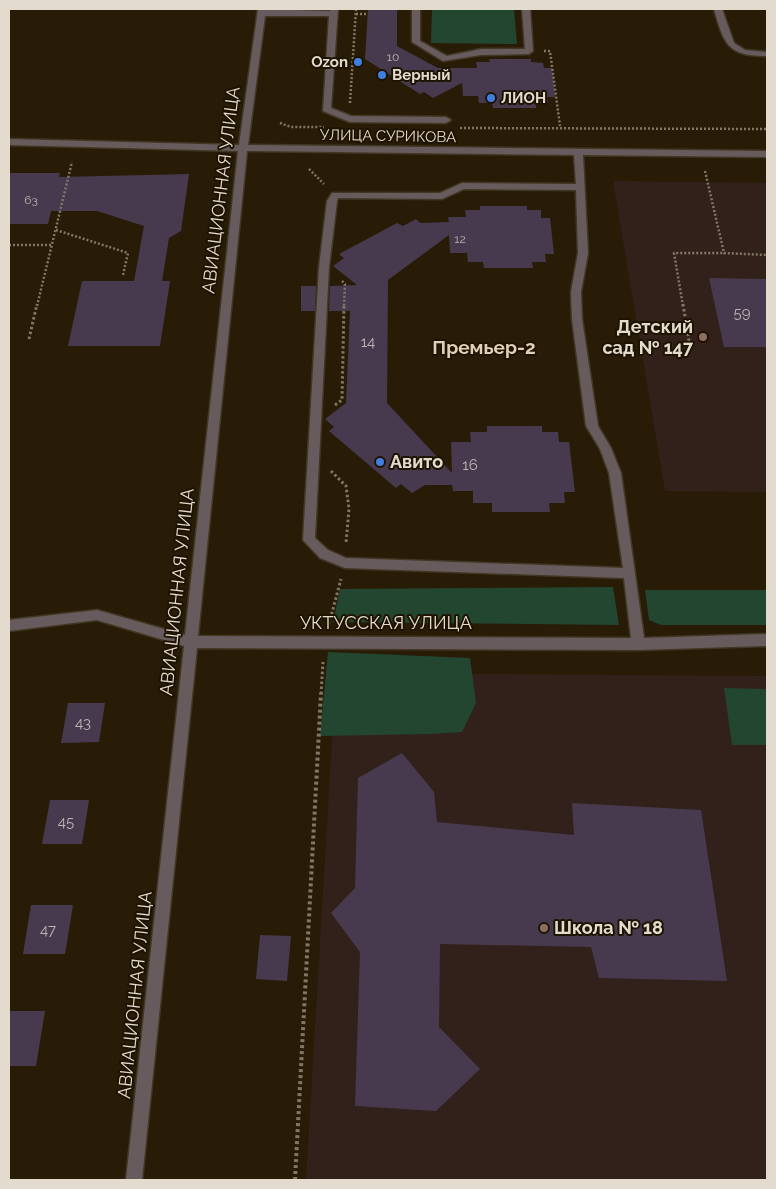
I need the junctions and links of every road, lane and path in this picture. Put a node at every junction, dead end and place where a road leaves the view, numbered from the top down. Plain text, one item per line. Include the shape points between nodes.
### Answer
1 (356, 9) edge
2 (416, 9) edge
3 (526, 9) edge
4 (718, 9) edge
5 (261, 11) edge
6 (334, 11) edge
7 (356, 14) junction
8 (367, 14) dead end
9 (529, 51) junction
10 (767, 54) edge
11 (350, 119) junction
12 (446, 120) dead end
13 (280, 123) dead end
14 (560, 126) dead end
15 (330, 127) dead end
16 (460, 128) dead end
17 (767, 130) edge
18 (9, 142) edge
19 (243, 148) junction
20 (578, 152) junction
21 (767, 154) edge
22 (72, 162) dead end
23 (705, 171) dead end
24 (581, 187) junction
25 (56, 230) junction
26 (9, 245) edge
27 (52, 245) junction
28 (724, 253) junction
29 (767, 255) edge
30 (123, 275) dead end
31 (30, 339) dead end
32 (689, 341) dead end
33 (345, 563) junction
34 (630, 573) junction
35 (9, 625) edge
36 (767, 640) edge
37 (191, 642) junction
38 (324, 642) junction
39 (638, 644) junction
40 (134, 1180) edge
41 (295, 1180) edge

1 - 7 path
2 - 9 street via 416,42 446,59 481,52
3 - 9 street
4 - 10 street via 727,40 736,49 751,54
5 - 6 street
5 - 19 street, АВИАЦИОННАЯ УЛИЦА
6 - 11 street via 326,109
7 - 8 path
7 - 11 path
9 - 14 path via 550,51
11 - 12 street
13 - 15 path via 291,127
16 - 17 path
18 - 19 street, УЛИЦА СУРИКОВА
19 - 20 street, УЛИЦА СУРИКОВА
19 - 37 street, АВИАЦИОННАЯ УЛИЦА
20 - 21 street, УЛИЦА СУРИКОВА
20 - 24 street
22 - 25 path
23 - 28 path
24 - 33 street via 462,186 442,196 334,195 324,267 309,540 324,554
24 - 34 street via 583,254 576,292 577,319 592,426 615,473
25 - 27 path
25 - 30 path via 128,253
26 - 27 path
27 - 31 path
28 - 29 path
28 - 32 path via 674,253
33 - 34 street
33 - 38 path
34 - 39 street
35 - 37 street, УКТУССКАЯ УЛИЦА via 97,615
36 - 39 street, УКТУССКАЯ УЛИЦА
37 - 38 street, УКТУССКАЯ УЛИЦА
37 - 40 street, АВИАЦИОННАЯ УЛИЦА
38 - 39 street, УКТУССКАЯ УЛИЦА
38 - 41 path

